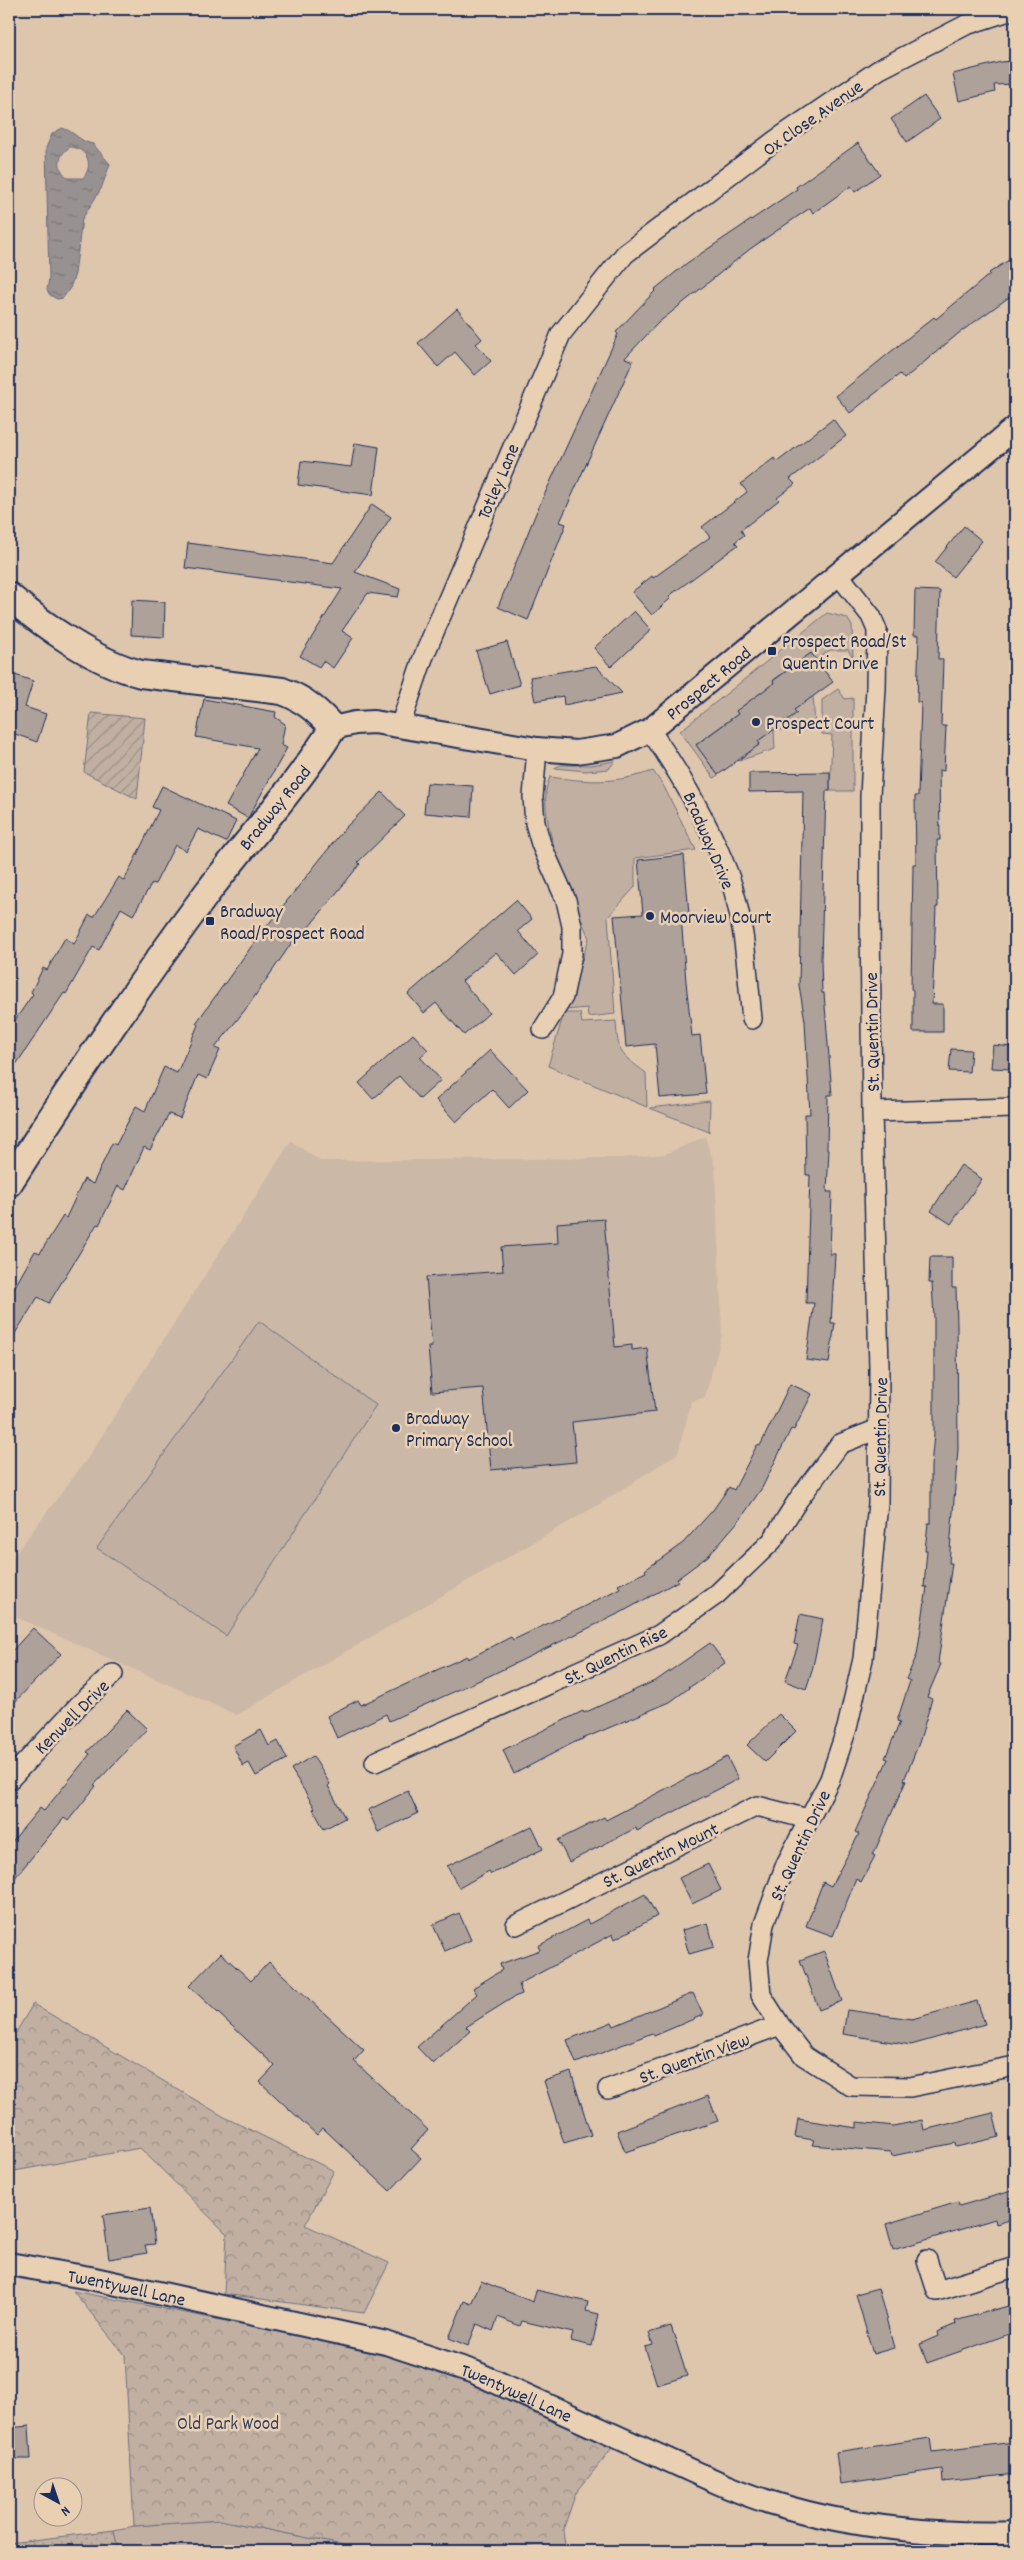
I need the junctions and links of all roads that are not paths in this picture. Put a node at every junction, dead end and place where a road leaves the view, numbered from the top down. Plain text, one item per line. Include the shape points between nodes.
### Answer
1 (1015, 9) edge
2 (625, 254) joint
3 (1015, 428) edge
4 (839, 575) junction
5 (9, 596) edge
6 (400, 726) junction
7 (333, 728) junction
8 (650, 730) junction
9 (537, 749) junction
10 (752, 1020) dead end
11 (543, 1029) dead end
12 (1015, 1108) edge
13 (872, 1112) junction
14 (9, 1183) edge
15 (878, 1429) junction
16 (113, 1674) dead end
17 (375, 1762) dead end
18 (9, 1780) edge
19 (808, 1819) junction
20 (516, 1925) dead end
21 (780, 2025) junction
22 (1015, 2066) edge
23 (608, 2089) dead end
24 (927, 2260) dead end
25 (9, 2264) edge
26 (1015, 2267) edge
27 (1015, 2533) edge

1 - 2 street, Ox Close Avenue via 966,25 880,69 777,140
2 - 6 street, Totley Lane via 561,334 427,649
3 - 4 street, Prospect Road
4 - 8 street, Prospect Road
4 - 13 street, St. Quentin Drive via 871,616 877,630 870,796
5 - 7 main road via 31,615 119,668 141,674 282,691 317,709
6 - 7 street, Prospect Road via 355,722
6 - 9 street, Prospect Road
7 - 14 main road, Bradway Road via 313,760 236,855 129,1000
8 - 9 street, Prospect Road via 617,746 599,750
8 - 10 street, Bradway Drive via 692,794 728,875 743,934
9 - 11 street via 533,797 535,823 566,900 572,926 572,954 563,997
12 - 13 street
13 - 15 street, St. Quentin Drive
15 - 17 street, St. Quentin Rise via 840,1444 772,1541 716,1595 659,1635
15 - 19 street, St. Quentin Drive via 878,1503 862,1659 847,1728 830,1779
16 - 18 street, Kenwell Drive via 79,1705
19 - 20 street, St. Quentin Mount via 757,1806
19 - 21 street, St. Quentin Drive via 786,1864 764,1924 758,1960 761,1995
21 - 22 street, St. Quentin Drive via 804,2056 852,2086 910,2087
21 - 23 street, St. Quentin View
24 - 26 street via 937,2290
25 - 27 street, Twentywell Lane via 386,2343 431,2356 778,2505 900,2528 946,2533

